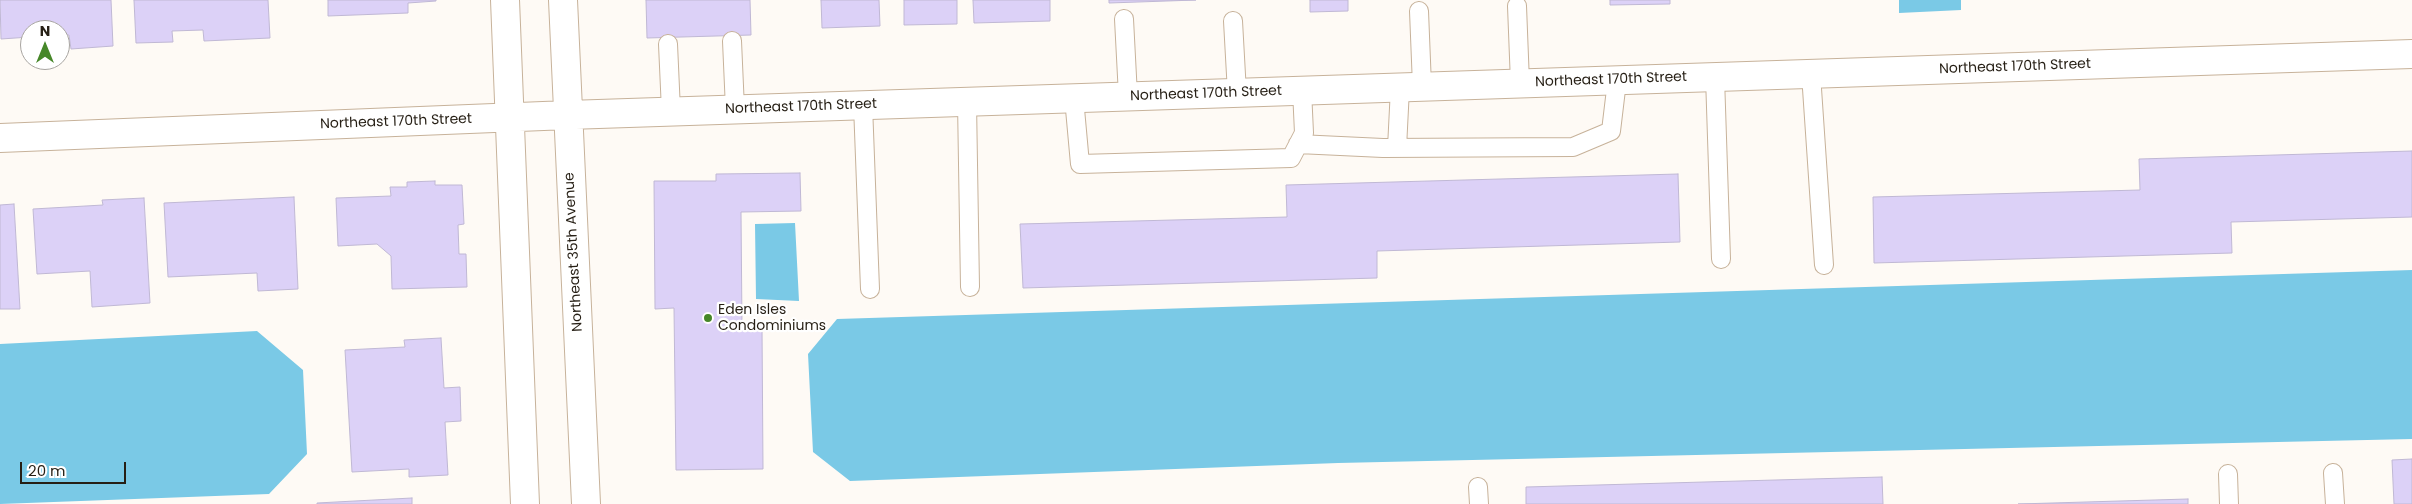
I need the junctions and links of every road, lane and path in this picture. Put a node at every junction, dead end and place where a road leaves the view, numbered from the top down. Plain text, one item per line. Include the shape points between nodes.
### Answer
1 (505, 0) edge
2 (563, 0) edge
3 (1517, 6) dead end
4 (1419, 11) dead end
5 (1124, 19) dead end
6 (1233, 21) dead end
7 (732, 41) dead end
8 (668, 44) dead end
9 (2412, 54) edge
10 (1811, 74) junction
11 (1715, 77) junction
12 (1617, 80) junction
13 (1520, 83) junction
14 (1411, 87) junction
15 (1302, 90) junction
16 (1237, 93) junction
17 (1128, 96) junction
18 (1074, 98) junction
19 (968, 102) junction
20 (863, 105) junction
21 (735, 109) junction
22 (671, 111) junction
23 (568, 114) junction
24 (510, 117) junction
25 (0, 138) edge
26 (1298, 144) junction
27 (1397, 148) junction
28 (1721, 259) dead end
29 (1824, 265) dead end
30 (970, 287) dead end
31 (870, 289) dead end
32 (2334, 473) dead end
33 (2228, 474) dead end
34 (525, 504) edge
35 (586, 504) edge
36 (2229, 504) edge
37 (2335, 504) edge

1 - 24 street
2 - 23 street, Northeast 35th Avenue
3 - 13 lane
4 - 14 lane
5 - 17 lane
6 - 16 lane
7 - 21 lane
8 - 22 lane
9 - 10 street, Northeast 170th Street
10 - 11 street, Northeast 170th Street
10 - 29 lane
11 - 12 street, Northeast 170th Street
11 - 28 lane
12 - 13 street, Northeast 170th Street
12 - 27 lane via 1611,131 1573,147
13 - 14 street, Northeast 170th Street
14 - 15 street, Northeast 170th Street
14 - 27 lane
15 - 16 street, Northeast 170th Street
15 - 26 lane via 1304,133
16 - 17 street, Northeast 170th Street
17 - 18 street, Northeast 170th Street
18 - 19 street, Northeast 170th Street
18 - 26 lane via 1080,164 1291,158
19 - 20 street, Northeast 170th Street
19 - 30 lane
20 - 21 street, Northeast 170th Street
20 - 31 lane
21 - 22 street, Northeast 170th Street
22 - 23 street, Northeast 170th Street
23 - 24 street, Northeast 170th Street
23 - 35 street, Northeast 35th Avenue
24 - 25 street, Northeast 170th Street
24 - 34 street
26 - 27 lane
32 - 37 lane
33 - 36 lane

